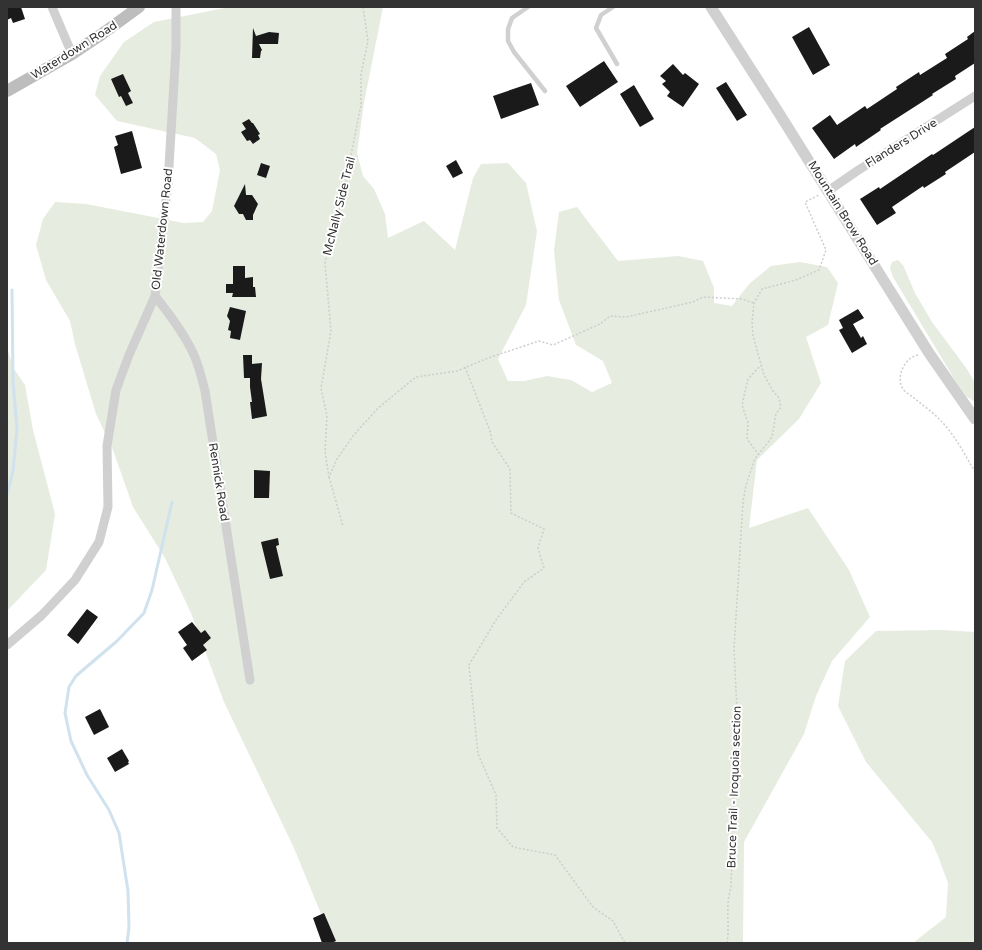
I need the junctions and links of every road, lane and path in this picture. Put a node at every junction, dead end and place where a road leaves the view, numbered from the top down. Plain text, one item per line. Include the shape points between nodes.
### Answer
1 (52, 7) edge
2 (139, 7) edge
3 (176, 7) edge
4 (363, 7) edge
5 (528, 7) edge
6 (613, 7) edge
7 (711, 7) edge
8 (72, 54) junction
9 (617, 64) dead end
10 (7, 91) edge
11 (546, 91) dead end
12 (975, 96) edge
13 (828, 191) junction
14 (811, 198) dead end
15 (155, 296) junction
16 (754, 303) junction
17 (930, 353) junction
18 (761, 365) junction
19 (465, 367) junction
20 (975, 419) edge
21 (759, 455) junction
22 (975, 472) edge
23 (329, 477) junction
24 (343, 526) dead end
25 (7, 645) edge
26 (250, 680) dead end
27 (625, 943) edge
28 (727, 943) edge

1 - 8 street
2 - 8 main road, Waterdown Road
3 - 15 street, Old Waterdown Road via 168,183
4 - 23 path, McNally Side Trail via 368,41 361,74 361,104 343,195 325,262 331,331 320,388 327,416 325,451
5 - 11 lane via 512,18 508,29 508,41
6 - 9 lane via 601,15 596,28
7 - 13 street, Mountain Brow Road
8 - 10 main road, Waterdown Road
12 - 13 street, Flanders Drive
13 - 17 street, Mountain Brow Road
14 - 16 path via 805,202 826,250 819,270 796,280 762,289
15 - 25 street, Old Waterdown Road via 116,390 107,446 108,508 99,542 75,580 42,615
15 - 26 street, Rennick Road via 195,356 205,390
16 - 18 path via 753,336
16 - 19 path via 741,299 703,297 693,302 626,317 610,316 600,324 553,345 539,341
17 - 20 street, Mountain Brow Road
17 - 22 path via 908,359 900,378 903,389 941,421
18 - 21 path via 748,380 742,405 748,423 747,439
18 - 21 path via 764,375 779,398 781,407 776,414 772,437
19 - 23 path via 456,371 416,377 378,408 353,436
19 - 27 path via 492,442 510,469 511,513 544,529 538,548 544,568 524,582 496,620 469,665 478,754 496,794 497,828 513,847 555,855 593,907 613,921
21 - 28 path, Bruce Trail - Iroquoia section via 746,485 743,502 734,649 737,710
23 - 24 path, McNally Side Trail

